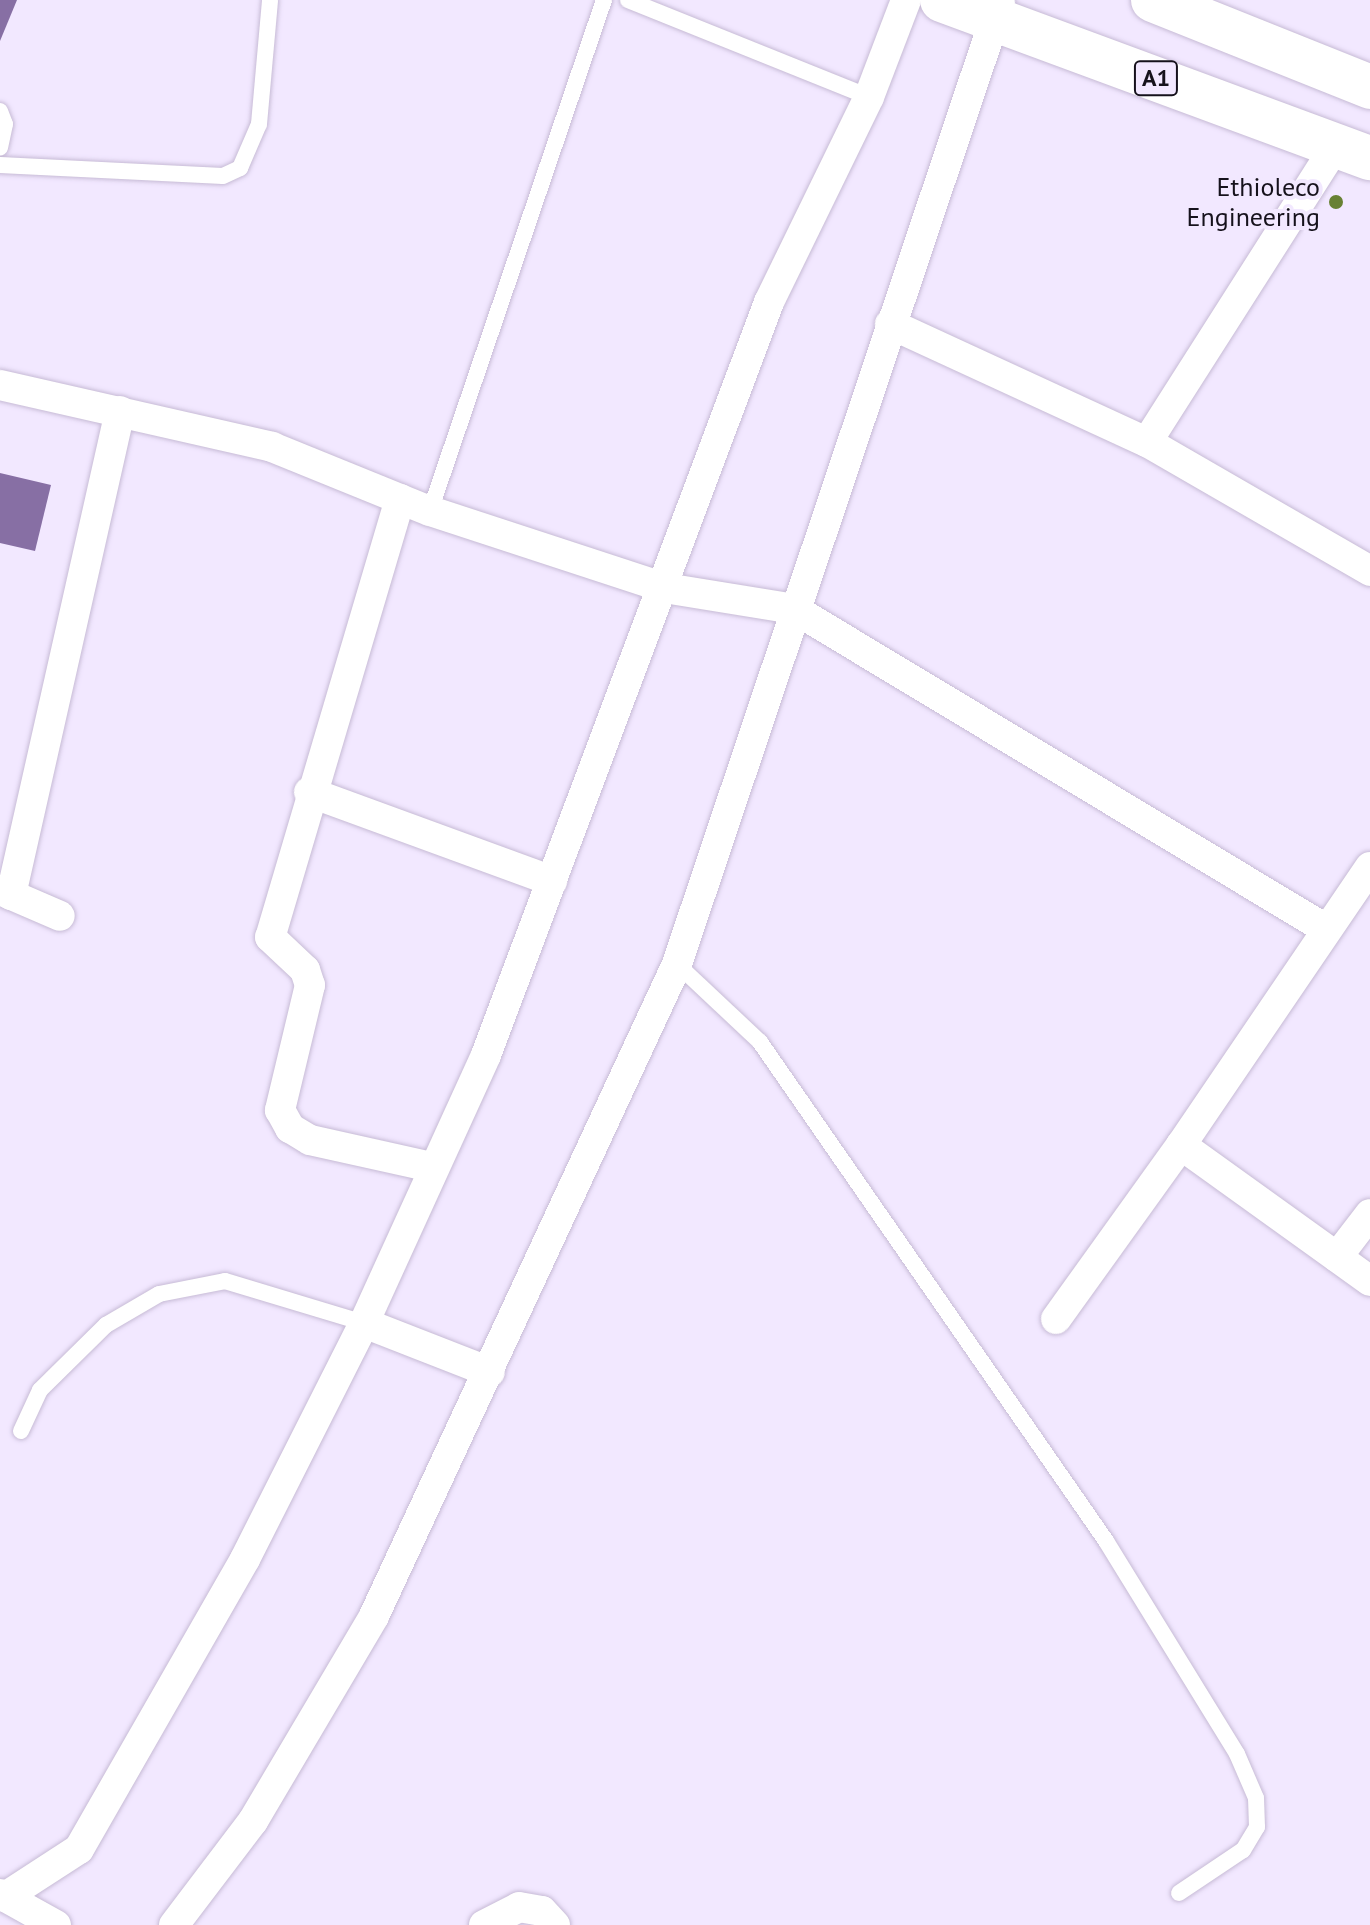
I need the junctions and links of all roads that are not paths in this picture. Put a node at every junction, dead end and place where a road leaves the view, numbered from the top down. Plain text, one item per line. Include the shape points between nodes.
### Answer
1 (270, 0) edge
2 (604, 0) edge
3 (628, 0) edge
4 (906, 0) edge
5 (942, 0) edge
6 (1153, 0) edge
7 (997, 9) edge
8 (1370, 87) edge
9 (869, 97) junction
10 (0, 111) edge
11 (0, 147) edge
12 (1353, 151) edge
13 (0, 165) edge
14 (890, 324) junction
15 (0, 385) edge
16 (120, 411) junction
17 (1147, 442) junction
18 (400, 499) junction
19 (430, 511) junction
20 (1370, 571) edge
21 (665, 588) junction
22 (794, 609) junction
23 (309, 792) junction
24 (1370, 867) edge
25 (552, 881) junction
26 (6, 892) edge
27 (60, 916) dead end
28 (1326, 929) junction
29 (677, 964) junction
30 (1181, 1145) junction
31 (432, 1167) junction
32 (1370, 1214) edge
33 (1337, 1257) junction
34 (1370, 1281) edge
35 (1056, 1319) dead end
36 (364, 1323) junction
37 (490, 1372) junction
38 (21, 1431) dead end
39 (1179, 1893) dead end
40 (2, 1895) edge
41 (56, 1925) edge
42 (174, 1925) edge
43 (484, 1925) edge
44 (555, 1925) edge

1 - 13 lane via 259,124 240,168 223,176
2 - 19 lane
3 - 9 lane
4 - 9 street
5 - 7 main road, A1
6 - 8 main road
7 - 12 main road, A1
7 - 14 street
9 - 21 street via 769,302
10 - 11 lane via 5,124
12 - 17 street
14 - 17 street
14 - 22 street
15 - 16 street
16 - 18 street via 272,447
16 - 26 street
17 - 20 street
18 - 19 street
18 - 23 street
19 - 21 street
21 - 22 street
21 - 25 street
22 - 28 street
22 - 29 street
23 - 25 street
23 - 31 street via 270,937 305,970 310,985 280,1110 290,1128 310,1140
24 - 28 street
25 - 31 street via 486,1055
26 - 27 street
28 - 30 street
29 - 37 street
29 - 39 lane via 760,1042 1106,1541 1237,1754 1256,1798 1257,1827 1243,1850
30 - 33 street
30 - 35 street
31 - 36 street
32 - 33 street
33 - 34 street
36 - 37 street
36 - 38 lane via 225,1281 159,1294 106,1325 40,1390
36 - 40 street via 245,1559 79,1849
37 - 42 street via 374,1616 253,1821
40 - 41 street
43 - 44 street via 519,1907 542,1911

